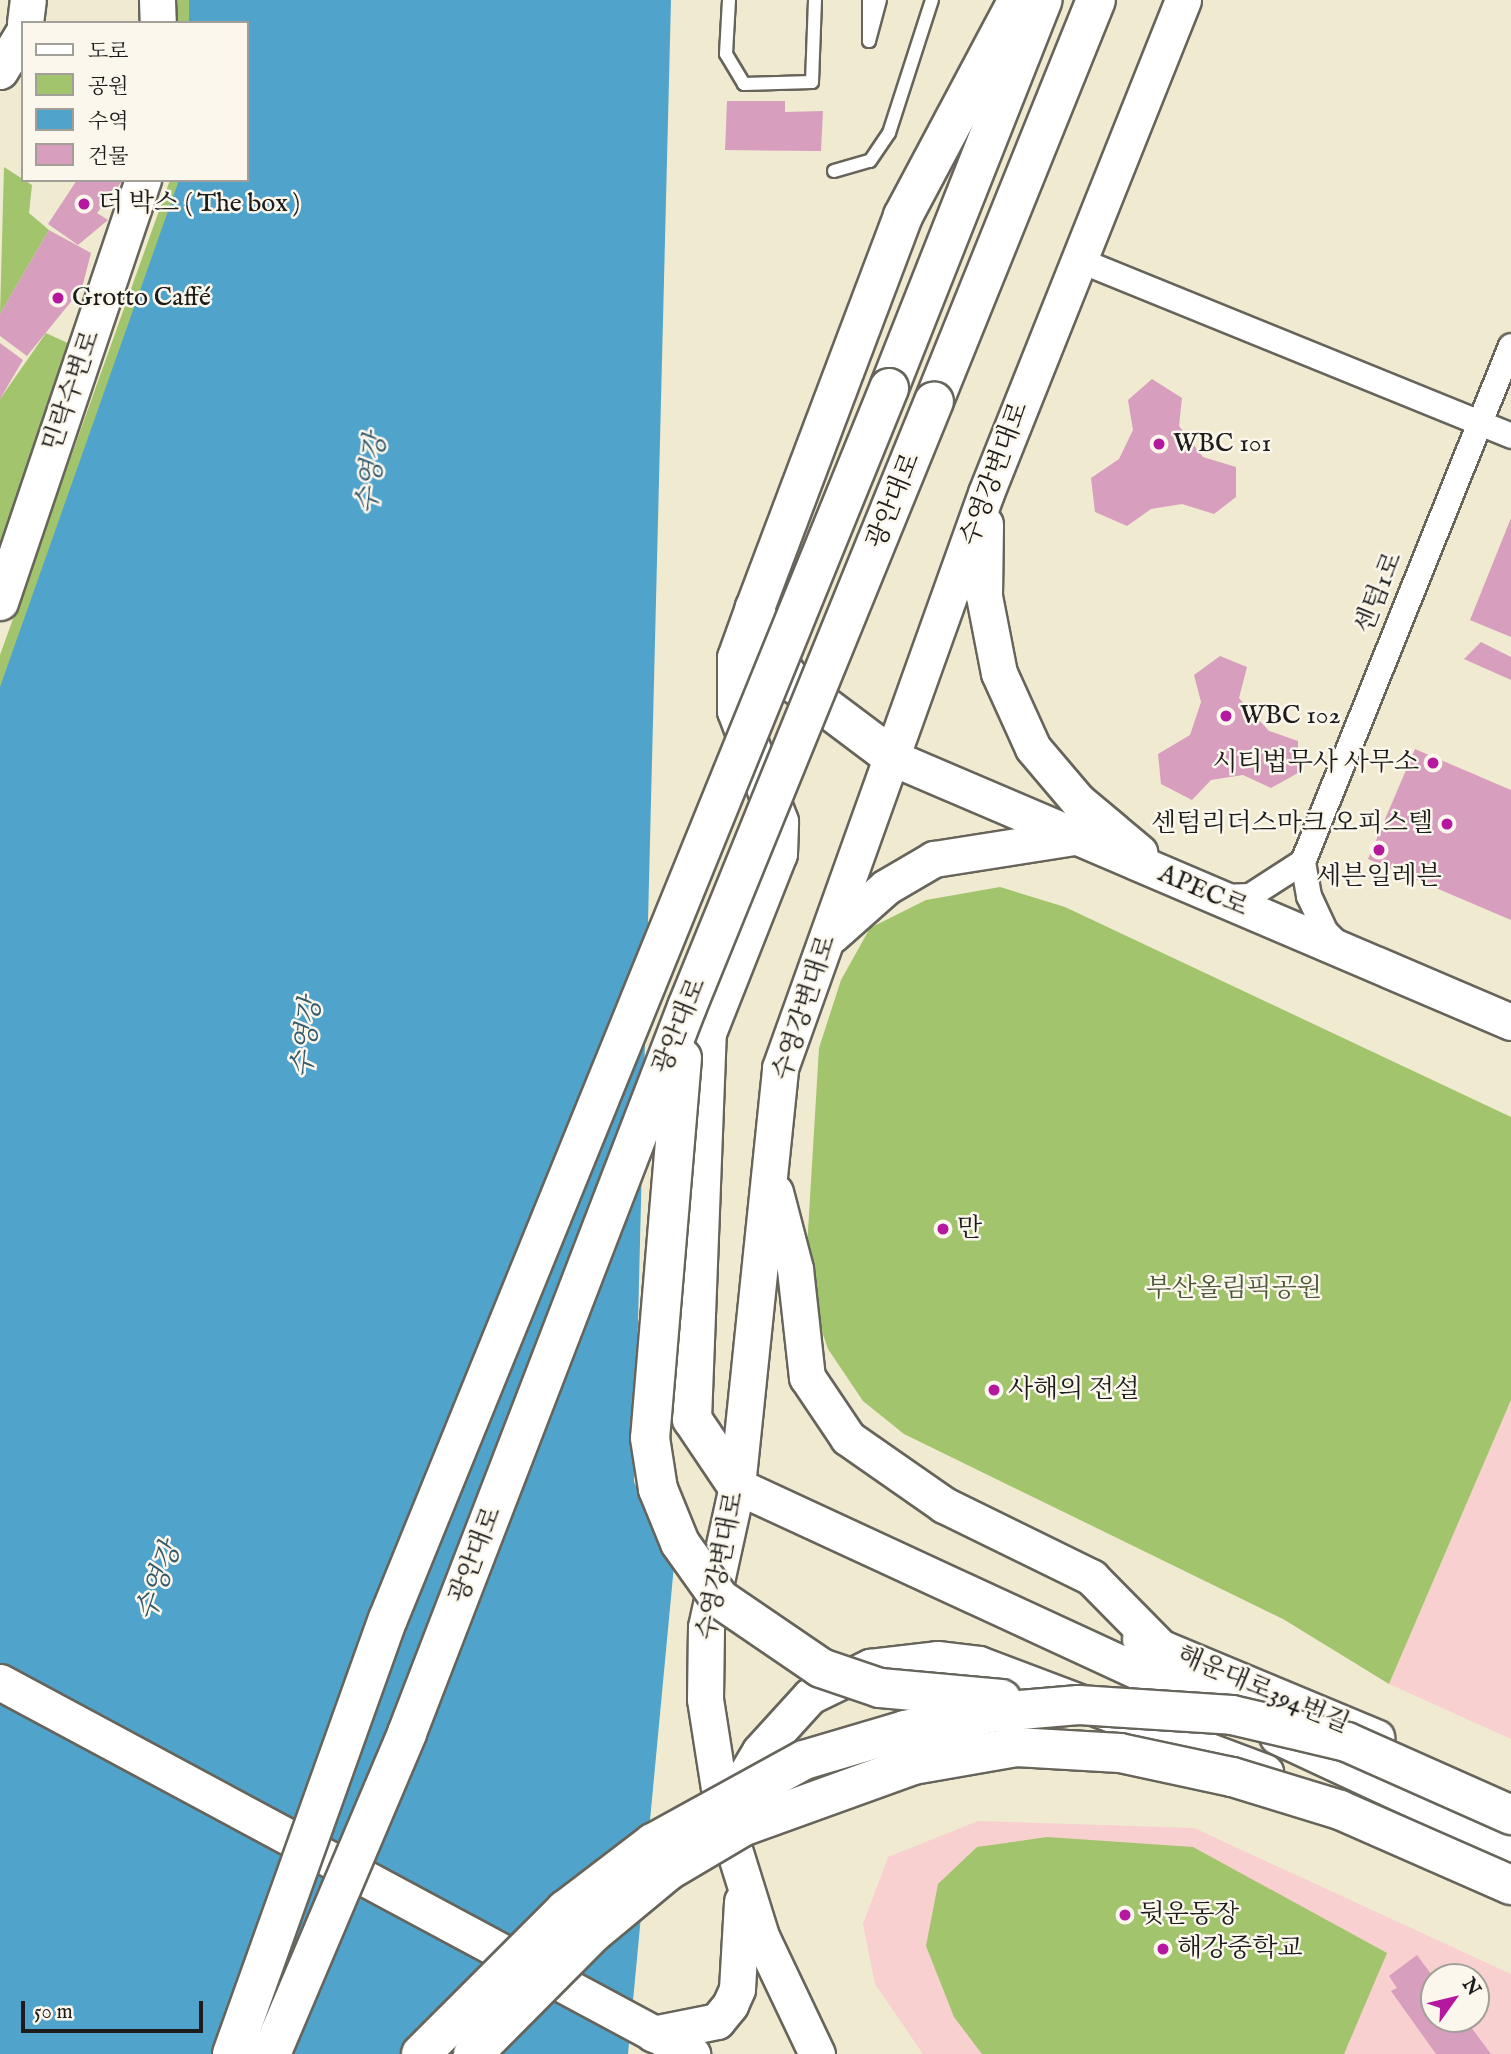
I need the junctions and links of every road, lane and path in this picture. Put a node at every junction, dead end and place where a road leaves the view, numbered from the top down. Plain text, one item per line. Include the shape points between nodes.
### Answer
1 (28, 0) edge
2 (157, 0) edge
3 (729, 0) edge
4 (815, 0) edge
5 (869, 0) edge
6 (880, 0) edge
7 (932, 0) edge
8 (1018, 0) edge
9 (1043, 0) edge
10 (1096, 0) edge
11 (1183, 0) edge
12 (25, 21) edge
13 (158, 21) edge
14 (21, 36) edge
15 (0, 71) edge
16 (834, 171) dead end
17 (142, 182) edge
18 (1076, 259) junction
19 (1511, 346) edge
20 (1479, 424) junction
21 (1511, 436) edge
22 (986, 493) junction
23 (0, 602) edge
24 (755, 608) junction
25 (895, 759) junction
26 (1076, 837) junction
27 (1303, 862) junction
28 (1166, 875) junction
29 (1216, 897) junction
30 (826, 940) junction
31 (1347, 952) junction
32 (687, 1007) junction
33 (1511, 1022) edge
34 (769, 1170) junction
35 (737, 1486) junction
36 (1007, 1610) junction
37 (1160, 1647) junction
38 (0, 1682) edge
39 (1079, 1706) junction
40 (1368, 1778) junction
41 (1511, 1794) edge
42 (1324, 1795) junction
43 (723, 1814) junction
44 (1511, 1815) edge
45 (1424, 1845) junction
46 (1511, 1845) edge
47 (744, 1866) junction
48 (1511, 1887) edge
49 (653, 2034) junction
50 (232, 2054) edge
51 (271, 2054) edge
52 (421, 2054) edge
53 (473, 2054) edge
54 (692, 2054) edge
55 (817, 2054) edge

1 - 12 main road
2 - 13 main road
3 - 4 lane via 726,54 744,84 812,82
5 - 6 lane via 869,41
7 - 16 lane via 889,133 870,161
8 - 24 highway via 903,216
9 - 50 highway, 광안대로, bridge via 388,1619
10 - 32 highway, 광안대로, bridge
11 - 18 main road, 수영강변대로
14 - 15 main road
17 - 23 main road, 민락수변로
18 - 20 street
18 - 22 main road, 수영강변대로
19 - 20 street, 센텀1로
20 - 21 street
20 - 27 street, 센텀1로
22 - 25 main road, 수영강변대로
22 - 28 main road via 984,596 999,673 1033,748 1078,801
24 - 25 highway via 767,646 791,681
24 - 35 highway via 737,658 737,711 779,822 778,854 707,1033 692,1419
25 - 26 main road, APEC로
25 - 30 main road, 수영강변대로
26 - 28 main road, APEC로
26 - 30 main road via 934,859 886,887
27 - 29 street via 1250,896
27 - 31 street via 1326,932
28 - 29 main road, APEC로
29 - 31 main road, APEC로
30 - 34 main road, 수영강변대로 via 780,1068
31 - 33 main road, APEC로
32 - 39 highway, bridge via 650,1438 658,1489 680,1544 720,1599 821,1668 880,1688
32 - 51 highway, 광안대로, bridge via 407,1733
34 - 35 main road, 수영강변대로
34 - 37 main road via 795,1269 807,1377 849,1438 944,1505 1091,1577
35 - 36 main road, 해운대로394번길
35 - 43 main road, 수영강변대로 via 706,1627 705,1699
36 - 37 main road, 해운대로394번길 via 1122,1632
36 - 40 main road, 해운대로394번길
36 - 42 main road, 해운대로394번길
37 - 41 main road, 해운대로394번길
38 - 49 main road, bridge
39 - 44 highway, bridge via 1232,1715 1347,1742
39 - 52 highway, bridge via 997,1712 905,1730 804,1759 729,1797 653,1843 565,1910
40 - 45 main road, 해운대로394번길
40 - 46 main road, 해운대로394번길
42 - 43 main road via 1047,1688 978,1664 937,1659 870,1667 810,1696 760,1751
42 - 45 main road, 해운대로394번길
43 - 47 main road, 수영강변대로
45 - 48 main road, 해운대로394번길
47 - 49 main road via 737,1989 730,2006 717,2021
47 - 55 main road, 수영강변대로 via 761,1936
48 - 53 highway, bridge via 1340,1810 1231,1777 1120,1753 1016,1747 913,1765 743,1828 668,1871 591,1935
49 - 54 main road

